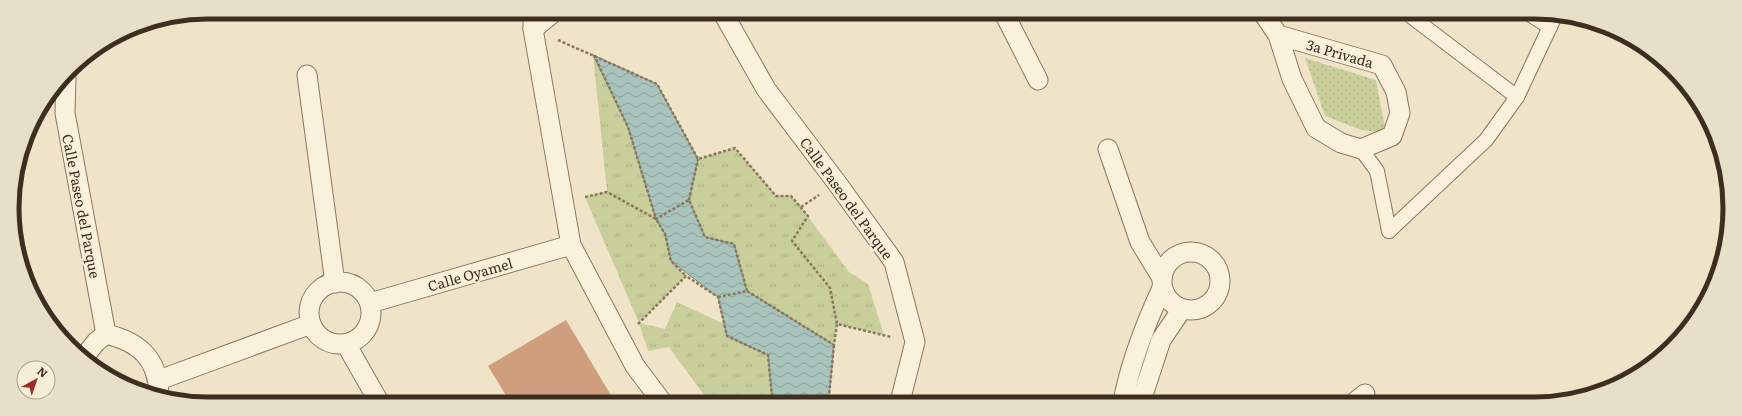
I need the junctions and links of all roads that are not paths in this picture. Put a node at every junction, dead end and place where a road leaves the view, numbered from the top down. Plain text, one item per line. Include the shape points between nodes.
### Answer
1 (726, 19) edge
2 (1007, 19) edge
3 (1267, 19) edge
4 (1415, 19) edge
5 (1538, 19) edge
6 (1553, 20) edge
7 (533, 21) edge
8 (1550, 27) junction
9 (1278, 36) junction
10 (307, 75) dead end
11 (1038, 80) dead end
12 (66, 83) edge
13 (1516, 97) junction
14 (1108, 149) dead end
15 (1362, 149) junction
16 (571, 245) junction
17 (335, 283) junction
18 (1162, 283) junction
19 (370, 303) junction
20 (1182, 310) junction
21 (311, 324) junction
22 (106, 334) junction
23 (346, 344) junction
24 (87, 353) edge
25 (159, 387) edge
26 (376, 397) edge
27 (658, 397) edge
28 (901, 397) edge
29 (1124, 397) edge
30 (1143, 397) edge

1 - 28 street, Calle Paseo del Parque via 766,89 894,262 914,342
2 - 11 street
3 - 9 street
4 - 13 street
5 - 8 street
6 - 8 street
7 - 16 street
8 - 13 street
9 - 15 street, 3a Privada via 1292,79 1316,128 1341,143
9 - 15 street, 3a Privada via 1382,65 1396,92 1400,113 1392,136
10 - 17 street
12 - 22 street, Calle Paseo del Parque via 65,113
13 - 15 street via 1486,140 1389,231 1377,171
14 - 18 street via 1140,242
16 - 19 street, Calle Oyamel
16 - 27 street via 635,366
17 - 19 street via 346,283 356,287
17 - 21 street via 325,286 314,298 309,313
18 - 20 street via 1166,298
18 - 20 street via 1165,268 1170,260 1179,254 1200,253 1216,265 1220,285 1211,303 1193,311
18 - 29 street via 1128,376
19 - 23 street via 372,314 364,334
20 - 30 street via 1161,340
21 - 23 street via 325,340 335,344
21 - 25 street
22 - 24 street
22 - 25 street via 121,337 140,349 154,366
23 - 26 street

